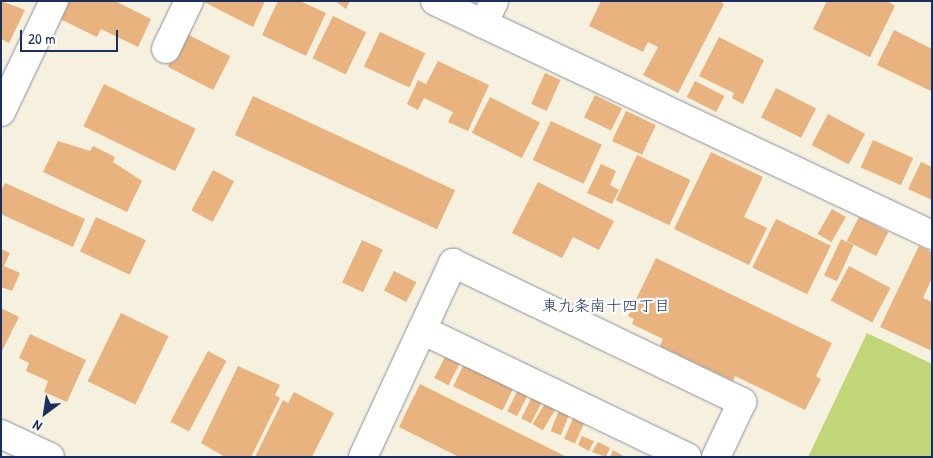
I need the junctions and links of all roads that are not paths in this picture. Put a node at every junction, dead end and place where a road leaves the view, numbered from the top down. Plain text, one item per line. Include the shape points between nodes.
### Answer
1 (54, 1) edge
2 (189, 1) edge
3 (435, 1) edge
4 (489, 12) edge
5 (166, 49) dead end
6 (1, 112) edge
7 (932, 235) edge
8 (422, 330) junction
9 (1, 434) edge
10 (50, 457) edge
11 (363, 457) edge
12 (687, 457) edge
13 (716, 457) edge

1 - 6 street
2 - 5 street
3 - 4 street
4 - 7 street
8 - 11 street
8 - 12 street
8 - 13 street via 453,263 742,402
9 - 10 street

